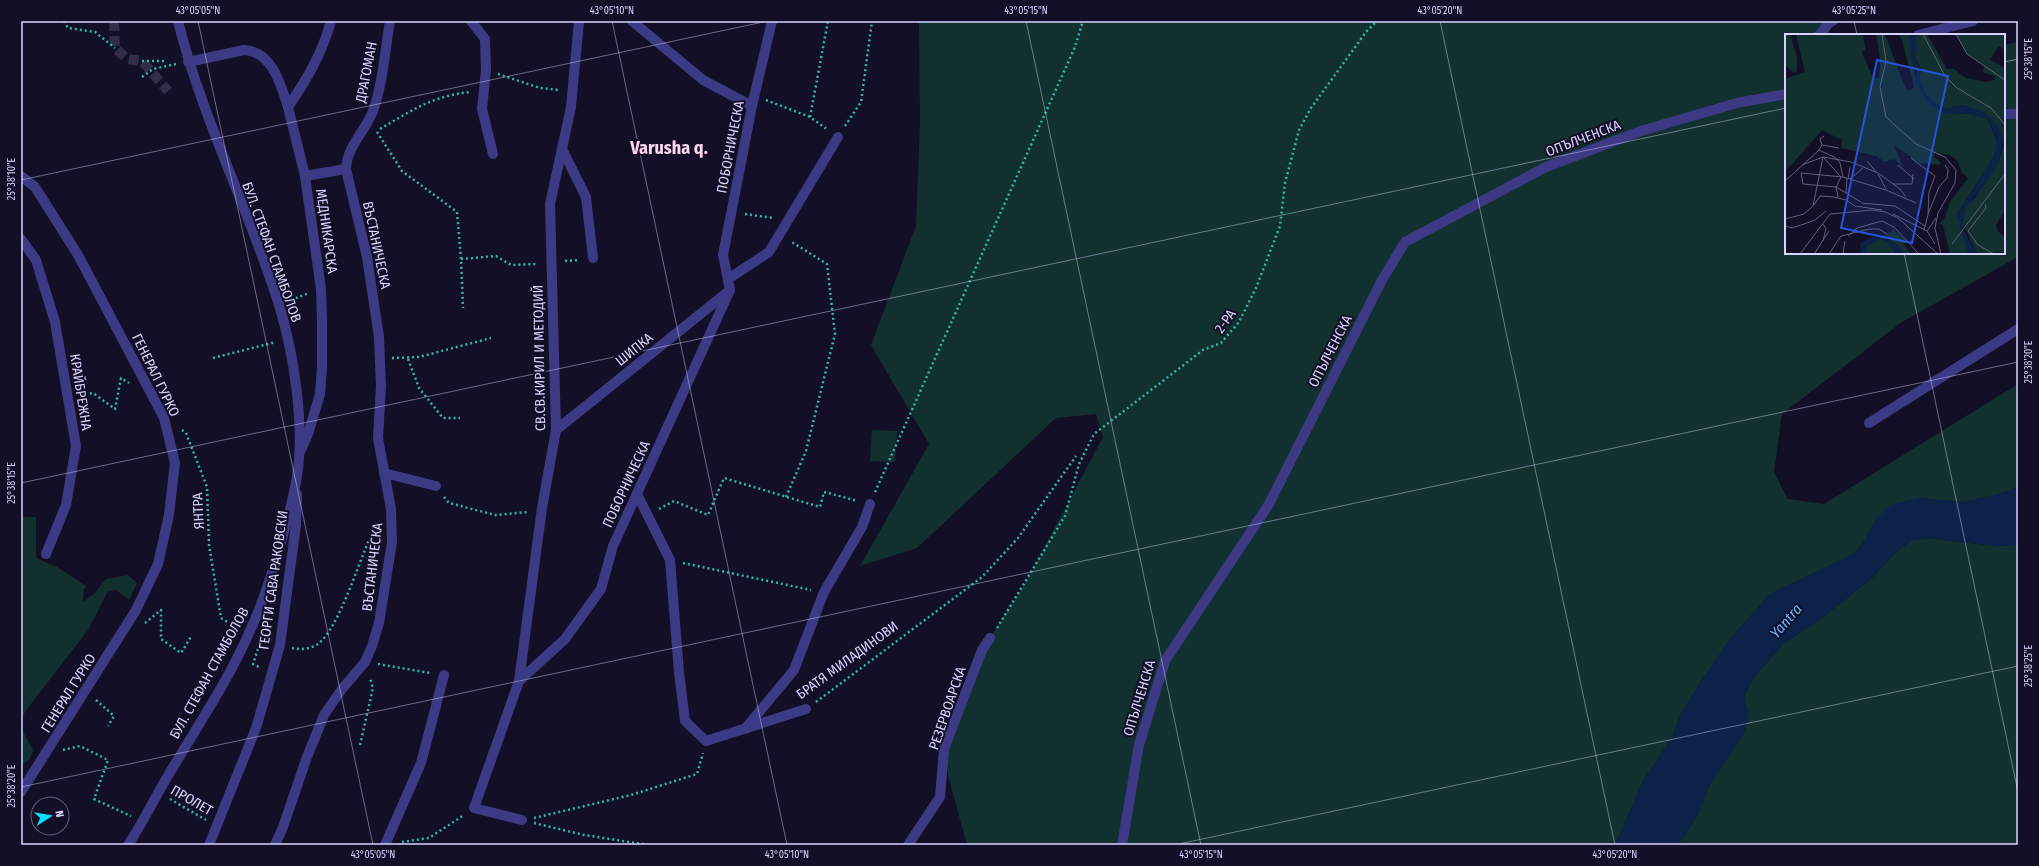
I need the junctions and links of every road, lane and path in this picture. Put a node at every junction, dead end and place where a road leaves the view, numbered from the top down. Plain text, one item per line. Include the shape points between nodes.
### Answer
1 (64, 21) edge
2 (178, 21) edge
3 (331, 21) edge
4 (390, 21) edge
5 (471, 21) edge
6 (579, 21) edge
7 (632, 21) edge
8 (772, 21) edge
9 (828, 21) edge
10 (872, 21) edge
11 (1083, 21) edge
12 (1377, 21) edge
13 (1834, 21) edge
14 (1973, 21) edge
15 (1820, 34) edge
16 (1922, 34) edge
17 (115, 48) dead end
18 (142, 61) dead end
19 (165, 61) dead end
20 (188, 62) junction
21 (486, 70) junction
22 (142, 77) dead end
23 (485, 91) junction
24 (572, 92) junction
25 (1785, 94) edge
26 (753, 101) junction
27 (288, 107) junction
28 (2005, 114) edge
29 (2018, 114) edge
30 (810, 117) junction
31 (838, 137) junction
32 (562, 149) junction
33 (493, 154) dead end
34 (346, 169) junction
35 (21, 176) edge
36 (305, 176) junction
37 (731, 212) junction
38 (788, 220) junction
39 (779, 235) junction
40 (21, 238) edge
41 (593, 258) joint
42 (462, 259) junction
43 (551, 263) junction
44 (728, 279) junction
45 (320, 289) junction
46 (730, 290) junction
47 (279, 305) junction
48 (463, 308) dead end
49 (2018, 329) edge
50 (491, 338) dead end
51 (288, 339) junction
52 (381, 357) junction
53 (213, 358) dead end
54 (408, 359) junction
55 (152, 396) junction
56 (68, 397) junction
57 (164, 418) junction
58 (460, 418) dead end
59 (1869, 423) dead end
60 (556, 430) junction
61 (299, 454) junction
62 (1076, 456) dead end
63 (384, 473) junction
64 (298, 476) junction
65 (436, 486) joint
66 (638, 494) junction
67 (786, 497) junction
68 (870, 504) junction
69 (542, 508) junction
70 (648, 515) junction
71 (369, 540) dead end
72 (46, 554) dead end
73 (670, 560) junction
74 (824, 592) junction
75 (142, 598) junction
76 (221, 618) dead end
77 (192, 635) dead end
78 (990, 638) joint
79 (280, 645) junction
80 (365, 662) junction
81 (444, 675) joint
82 (519, 681) junction
83 (96, 694) dead end
84 (806, 710) joint
85 (108, 726) dead end
86 (745, 729) junction
87 (706, 741) junction
88 (360, 744) dead end
89 (45, 755) junction
90 (21, 792) edge
91 (158, 792) junction
92 (474, 808) junction
93 (522, 820) junction
94 (143, 822) junction
95 (216, 826) junction
96 (385, 844) edge
97 (128, 845) edge
98 (209, 845) edge
99 (275, 845) edge
100 (649, 845) edge
101 (908, 845) edge
102 (1122, 845) edge

1 - 17 path via 68,28 95,32
2 - 20 street, БУЛ. СТЕФАН СТАМБОЛОВ
3 - 27 street via 319,58
4 - 34 street, ДРАГОМАН via 377,97 369,120 351,148
5 - 21 street via 485,39
6 - 24 street, СВ.СВ.КИРИЛ И МЕТОДИЙ
7 - 26 street via 703,80
8 - 26 street, ПОБОРНИЧЕСКА
9 - 30 path
10 - 31 path via 861,102
11 - 68 path via 1075,47
12 - 78 path, 2-РА via 1366,32 1311,108 1299,130 1285,183 1280,226 1240,322 1221,343 1203,350 1094,434 1078,464 1065,516
13 - 15 street
14 - 16 street
18 - 19 path
20 - 22 path via 153,68
20 - 27 street, МЕДНИКАРСКА via 250,50 258,54 279,78
20 - 47 street, БУЛ. СТЕФАН СТАМБОЛОВ via 212,132
21 - 23 street
21 - 24 path via 540,88
23 - 33 street via 482,109
23 - 42 path via 450,94 423,104 376,131 402,171 457,212
24 - 32 street, СВ.СВ.КИРИЛ И МЕТОДИЙ
25 - 102 street, ОПЪЛЧЕНСКА via 1737,103 1642,131 1554,164 1405,242 1382,280 1270,504 1165,660 1139,745
26 - 30 path
26 - 37 street, ПОБОРНИЧЕСКА
27 - 36 street, МЕДНИКАРСКА
28 - 29 street
30 - 31 path
31 - 38 street
32 - 41 street via 586,197
32 - 43 street, СВ.СВ.КИРИЛ И МЕТОДИЙ via 550,204
34 - 36 street
34 - 52 street, ВЪСТАНИЧЕСКА via 368,257
35 - 55 street, ГЕНЕРАЛ ГУРКО via 35,187 78,255
36 - 45 street, МЕДНИКАРСКА
37 - 38 path
37 - 44 street, ПОБОРНИЧЕСКА via 723,255
38 - 39 street
39 - 44 street via 769,252
39 - 67 path via 827,264 835,334 806,451
40 - 56 street, КРАЙБРЕЖНА via 36,260 55,322
41 - 43 path
42 - 43 path via 496,256 511,265
42 - 48 path
43 - 60 street, СВ.СВ.КИРИЛ И МЕТОДИЙ
44 - 46 street, ПОБОРНИЧЕСКА
45 - 47 path
45 - 61 street, МЕДНИКАРСКА via 320,394
46 - 60 street, ШИПКА
46 - 66 street, ПОБОРНИЧЕСКА
47 - 51 street, БУЛ. СТЕФАН СТАМБОЛОВ
49 - 59 street
50 - 54 path
51 - 53 path
51 - 61 street, БУЛ. СТЕФАН СТАМБОЛОВ via 297,405
52 - 54 path
52 - 63 street, ВЪСТАНИЧЕСКА via 378,438
54 - 58 path via 419,388 443,418
55 - 56 path via 121,378 115,409 93,393
55 - 57 street, ГЕНЕРАЛ ГУРКО
56 - 72 street, КРАЙБРЕЖНА via 76,446 66,505
57 - 75 street, ГЕНЕРАЛ ГУРКО via 174,463 169,515 158,564
57 - 76 path, ЯНТРА via 186,433 207,487 209,545
60 - 69 street, СВ.СВ.КИРИЛ И МЕТОДИЙ
61 - 64 street, БУЛ. СТЕФАН СТАМБОЛОВ
62 - 84 path, БРАТЯ МИЛАДИНОВИ via 1018,538 982,577
63 - 65 street
63 - 80 street, ВЪСТАНИЧЕСКА via 391,509 392,542 379,623
64 - 79 street, ГЕОРГИ САВА РАКОВСКИ via 296,525
64 - 91 street, БУЛ. СТЕФАН СТАМБОЛОВ via 264,600 248,636 208,709
65 - 69 path via 449,503 495,515 519,514
66 - 70 street
66 - 82 street, ПОБОРНИЧЕСКА via 613,546 601,589 565,639
67 - 68 path via 820,507 824,492
67 - 70 path via 724,478 708,516 674,501
68 - 74 street via 862,527
69 - 82 street, СВ.СВ.КИРИЛ И МЕТОДИЙ
70 - 73 street
71 - 79 path via 332,629 318,644 311,647 296,649
73 - 74 path
73 - 87 street via 685,721
74 - 86 street via 794,670
75 - 77 path via 141,627 161,610 161,639 181,653
75 - 89 street, ГЕНЕРАЛ ГУРКО
78 - 101 street, РЕЗЕРВОАРСКА via 982,650 944,749 940,797
79 - 95 street, ГЕОРГИ САВА РАКОВСКИ via 256,728
80 - 81 path
80 - 88 path via 373,688
80 - 99 street, ВЪСТАНИЧЕСКА via 324,715
81 - 96 street via 421,763
82 - 92 street, СВ.СВ.КИРИЛ И МЕТОДИЙ
83 - 85 path via 96,701 114,716
84 - 86 street, БРАТЯ МИЛАДИНОВИ
86 - 87 street, БРАТЯ МИЛАДИНОВИ
87 - 93 path via 697,774 631,795
89 - 90 street, ГЕНЕРАЛ ГУРКО
89 - 94 path via 80,746 108,760 94,798
91 - 94 street, БУЛ. СТЕФАН СТАМБОЛОВ
91 - 95 path, ПРОЛЕТ
92 - 93 street
92 - 96 path via 430,838
93 - 100 path via 584,835
94 - 97 street, БУЛ. СТЕФАН СТАМБОЛОВ
95 - 98 street, ГЕОРГИ САВА РАКОВСКИ

